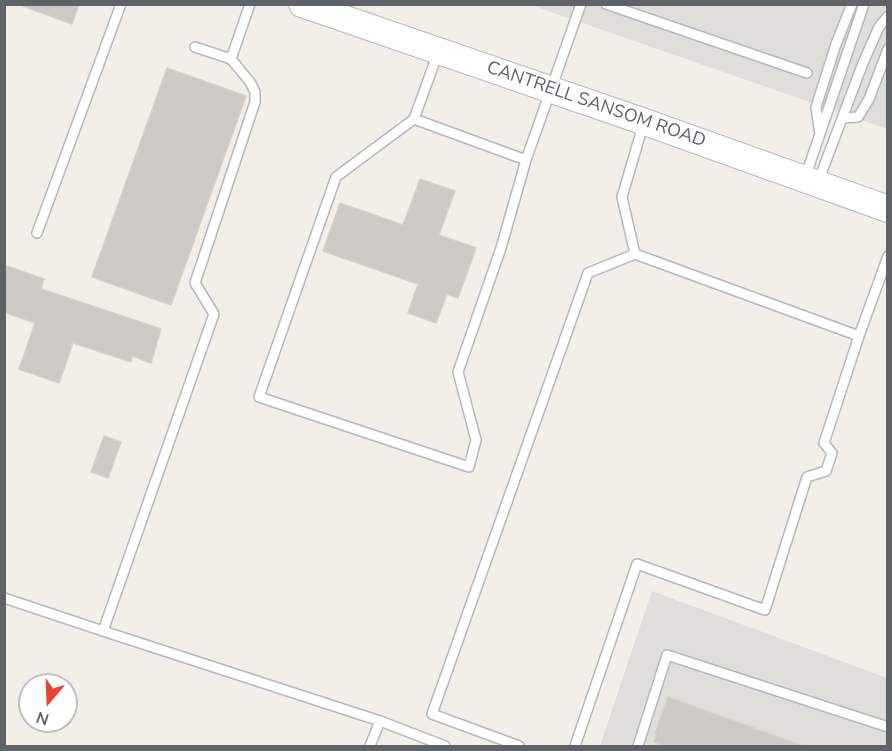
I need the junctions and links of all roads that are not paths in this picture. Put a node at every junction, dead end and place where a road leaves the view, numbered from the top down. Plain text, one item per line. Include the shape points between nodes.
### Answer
1 (121, 4) edge
2 (250, 4) edge
3 (302, 4) edge
4 (581, 4) edge
5 (606, 4) edge
6 (852, 4) edge
7 (864, 4) edge
8 (888, 16) edge
9 (195, 46) dead end
10 (888, 49) edge
11 (439, 50) junction
12 (231, 59) junction
13 (807, 73) dead end
14 (552, 89) junction
15 (844, 118) junction
16 (414, 119) junction
17 (645, 122) junction
18 (820, 135) junction
19 (526, 160) junction
20 (811, 182) junction
21 (888, 209) edge
22 (37, 233) dead end
23 (635, 254) junction
24 (888, 256) edge
25 (860, 336) junction
26 (4, 598) edge
27 (103, 631) junction
28 (380, 721) junction
29 (888, 727) edge
30 (370, 747) edge
31 (445, 747) edge
32 (519, 747) edge
33 (574, 747) edge
34 (638, 747) edge

1 - 22 lane
2 - 12 lane
3 - 11 main road, CANTRELL SANSOM ROAD
4 - 14 lane
5 - 13 lane
6 - 18 lane via 816,107
7 - 18 lane
8 - 15 lane via 879,27
9 - 12 lane
10 - 15 lane via 858,117
11 - 14 main road, CANTRELL SANSOM ROAD
11 - 16 lane
12 - 27 lane via 250,82 255,102 195,283 214,315
14 - 17 main road, CANTRELL SANSOM ROAD
14 - 19 lane
15 - 20 lane
16 - 19 lane
16 - 19 lane via 336,177 258,397 469,467 476,440 458,372 501,248
17 - 20 main road, CANTRELL SANSOM ROAD
17 - 23 lane via 622,197
18 - 20 lane
20 - 21 main road, CANTRELL SANSOM ROAD
23 - 25 lane
23 - 32 lane via 588,273 432,714
24 - 25 lane
25 - 33 lane via 824,443 832,453 826,471 807,477 765,610 637,564
26 - 27 lane
27 - 28 lane
28 - 30 lane
28 - 31 lane
29 - 34 lane via 667,655

